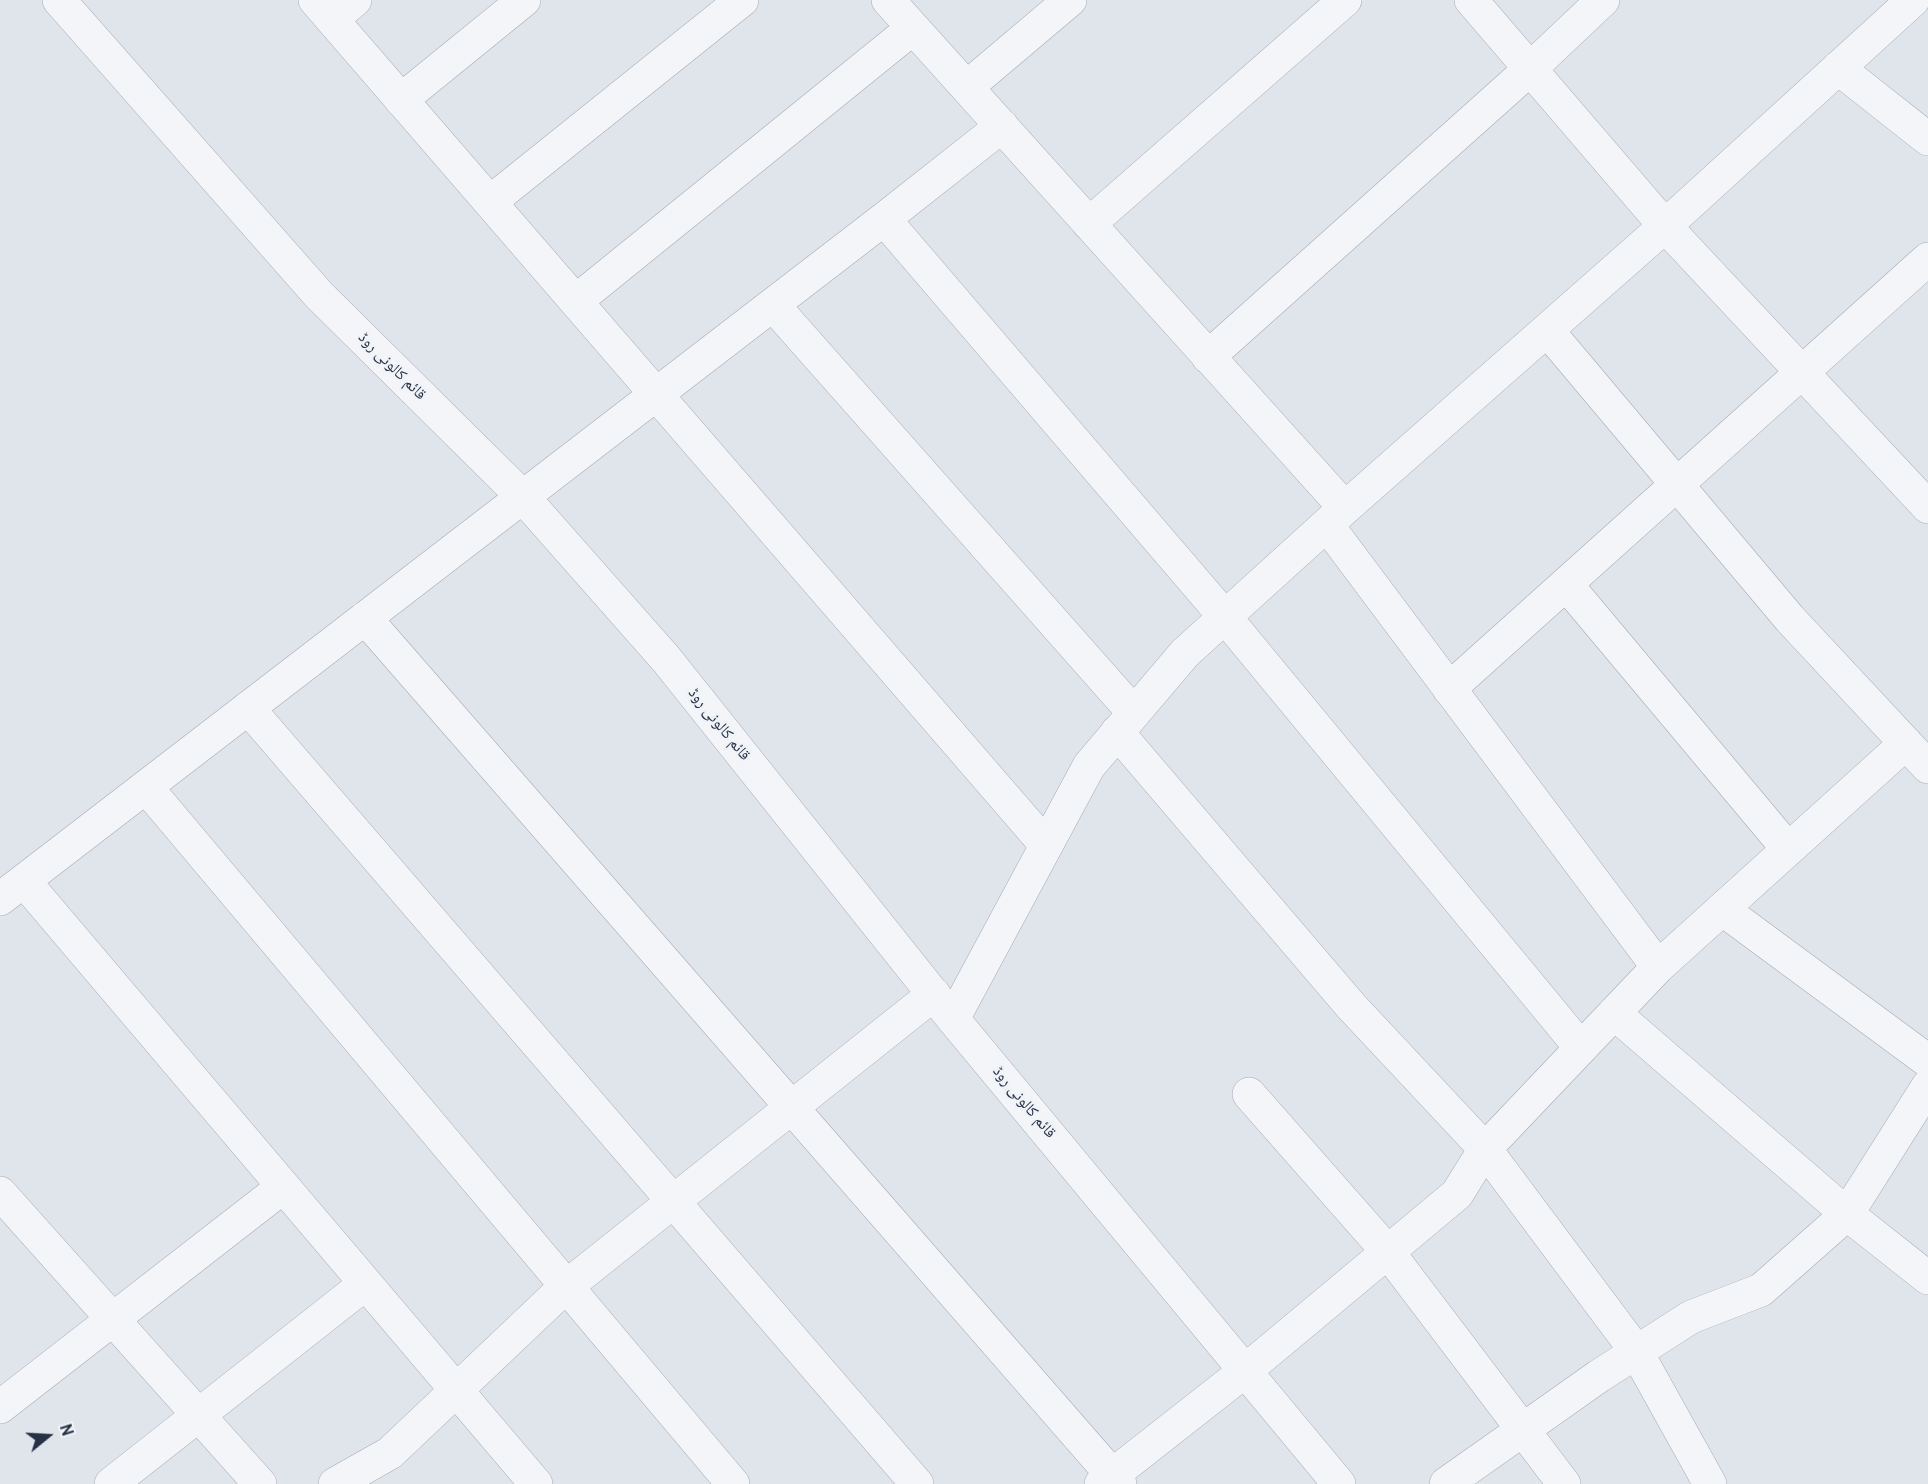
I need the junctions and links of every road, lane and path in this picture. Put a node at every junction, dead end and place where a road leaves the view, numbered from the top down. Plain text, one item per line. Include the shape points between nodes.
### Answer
1 (59, 0) edge
2 (524, 0) edge
3 (742, 0) edge
4 (888, 0) edge
5 (1070, 0) edge
6 (1345, 0) edge
7 (1471, 0) edge
8 (1603, 0) edge
9 (1913, 0) edge
10 (334, 6) edge
11 (913, 28) junction
12 (1838, 68) junction
13 (1530, 69) junction
14 (967, 87) junction
15 (402, 100) junction
16 (1002, 126) junction
17 (1928, 139) edge
18 (490, 202) junction
19 (884, 219) junction
20 (1089, 224) junction
21 (1665, 226) junction
22 (1928, 259) edge
23 (576, 301) junction
24 (773, 305) junction
25 (1547, 330) junction
26 (1208, 357) junction
27 (1802, 372) junction
28 (656, 394) junction
29 (1677, 485) junction
30 (523, 497) junction
31 (1927, 503) edge
32 (1336, 516) junction
33 (1566, 584) junction
34 (1225, 616) junction
35 (364, 618) junction
36 (1449, 689) junction
37 (248, 708) junction
38 (1125, 723) junction
39 (1906, 743) junction
40 (1928, 767) edge
41 (146, 787) junction
42 (1046, 845) junction
43 (1788, 849) junction
44 (12, 890) edge
45 (1722, 909) junction
46 (1658, 967) junction
47 (944, 1006) junction
48 (1614, 1013) junction
49 (1581, 1048) junction
50 (1928, 1061) edge
51 (1249, 1094) dead end
52 (1925, 1097) edge
53 (791, 1107) junction
54 (1485, 1149) junction
55 (283, 1187) junction
56 (0, 1193) edge
57 (674, 1201) junction
58 (1847, 1214) junction
59 (1388, 1252) junction
60 (1928, 1278) edge
61 (365, 1284) junction
62 (567, 1286) junction
63 (113, 1319) junction
64 (1636, 1351) junction
65 (1245, 1371) junction
66 (456, 1390) junction
67 (0, 1407) edge
68 (198, 1415) junction
69 (1524, 1429) junction
70 (1111, 1481) edge
71 (111, 1484) edge
72 (260, 1484) edge
73 (335, 1484) edge
74 (536, 1484) edge
75 (733, 1484) edge
76 (917, 1484) edge
77 (1339, 1484) edge
78 (1446, 1484) edge
79 (1564, 1484) edge
80 (1710, 1484) edge

1 - 30 street, قائم کالونی روڈ via 319,295
2 - 15 street
3 - 18 street
4 - 11 street
5 - 14 street
6 - 20 street
7 - 13 street
8 - 13 street
9 - 12 street
10 - 15 street
11 - 14 street
11 - 23 street
12 - 17 street
12 - 21 street
13 - 21 street
13 - 26 street
14 - 16 street
15 - 18 street
16 - 19 street
16 - 20 street
18 - 23 street
19 - 24 street
19 - 34 street
20 - 26 street
21 - 25 street
21 - 27 street
22 - 27 street
23 - 28 street
24 - 28 street
24 - 38 street
25 - 29 street
25 - 32 street
26 - 32 street
27 - 29 street
27 - 31 street
28 - 30 street
28 - 42 street
29 - 33 street
29 - 39 street via 1790,619
30 - 35 street
30 - 47 street, قائم کالونی روڈ via 666,659
32 - 34 street
32 - 36 street
33 - 36 street
33 - 43 street
34 - 38 street via 1185,653
34 - 49 street
35 - 37 street
35 - 53 street
36 - 46 street
37 - 41 street
37 - 57 street
38 - 42 street via 1089,766
38 - 54 street via 1351,1005
39 - 40 street
39 - 43 street
41 - 44 street
41 - 62 street
42 - 47 street
43 - 45 street
44 - 55 street
45 - 46 street
45 - 50 street
46 - 48 street
47 - 53 street
47 - 65 street, قائم کالونی روڈ
48 - 49 street
48 - 58 street
49 - 54 street
51 - 59 street
52 - 58 street
53 - 57 street
53 - 70 street
54 - 59 street via 1457,1194
54 - 64 street
55 - 61 street
55 - 63 street
56 - 63 street
57 - 62 street
57 - 76 street
58 - 60 street
58 - 64 street via 1761,1290 1691,1317
59 - 65 street
59 - 69 street
61 - 66 street
61 - 68 street
62 - 66 street
62 - 75 street
63 - 67 street
63 - 68 street
64 - 69 street
64 - 80 street
65 - 70 street
65 - 77 street, قائم کالونی روڈ
66 - 73 street via 390,1453
66 - 74 street
68 - 71 street
68 - 72 street
69 - 78 street
69 - 79 street

